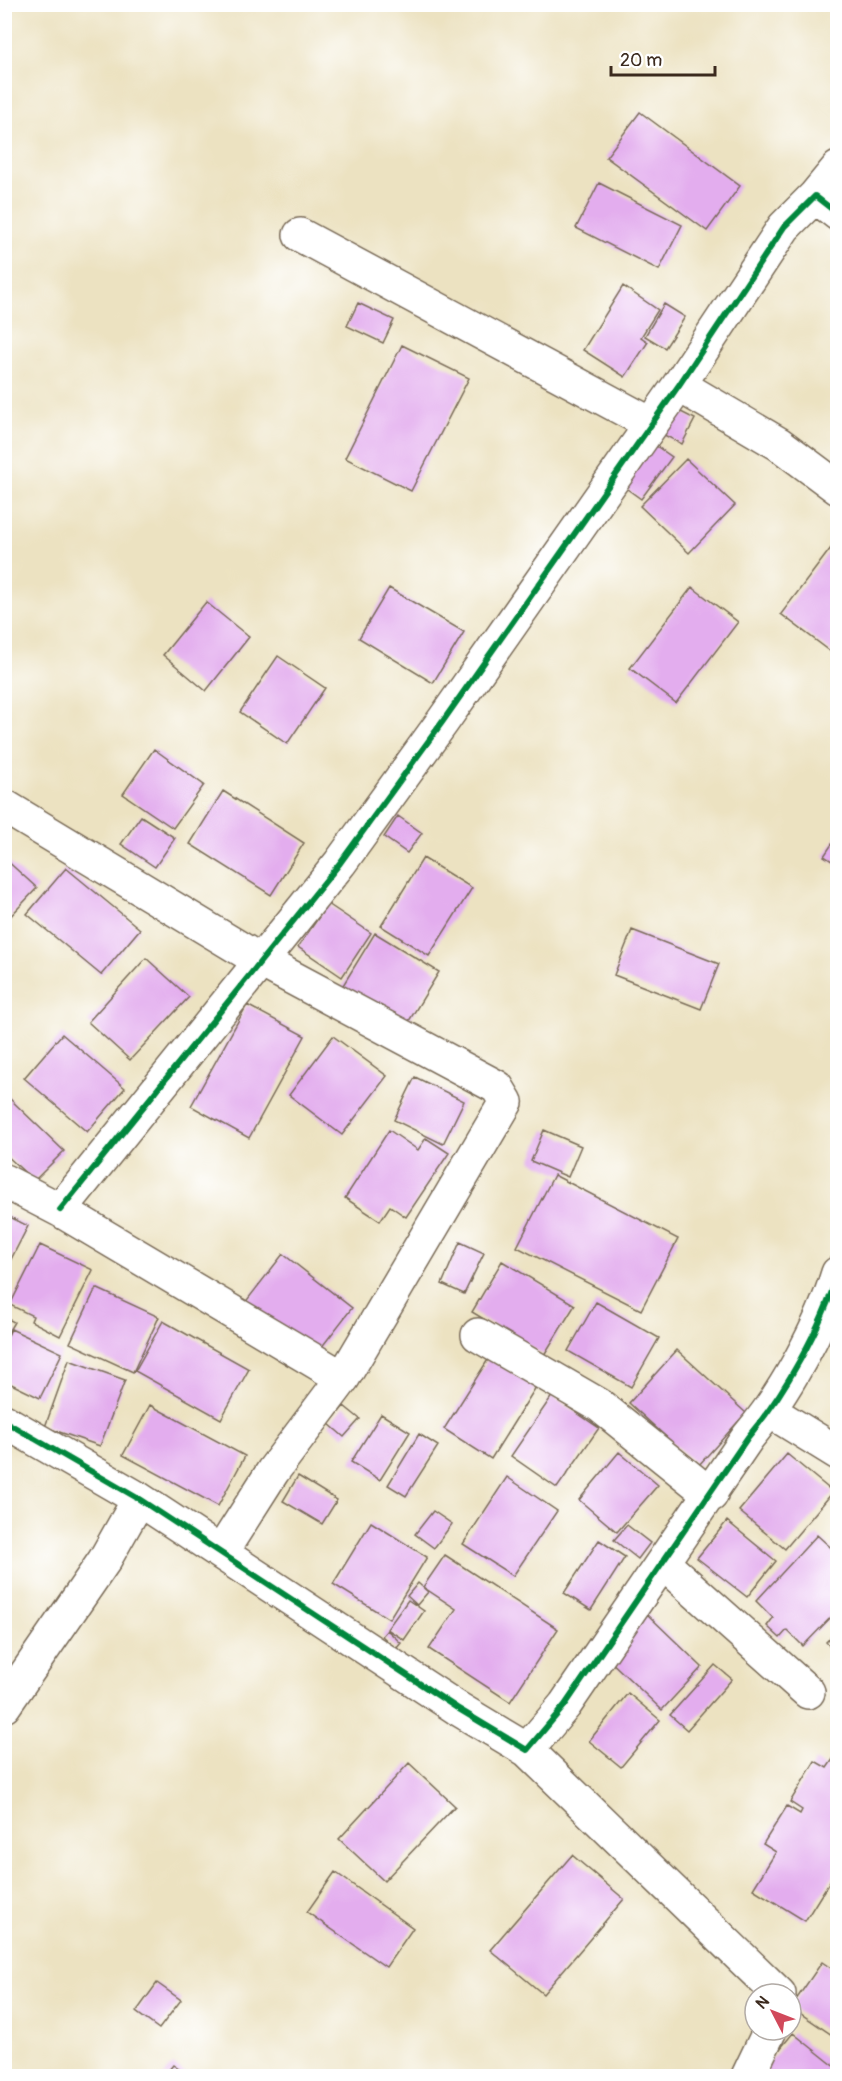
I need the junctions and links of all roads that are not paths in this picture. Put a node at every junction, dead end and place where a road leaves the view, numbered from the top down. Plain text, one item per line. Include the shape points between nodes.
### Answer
1 (837, 168) edge
2 (826, 205) edge
3 (300, 235) dead end
4 (679, 384) junction
5 (651, 424) junction
6 (837, 488) edge
7 (4, 806) edge
8 (261, 961) junction
9 (4, 1180) edge
10 (60, 1210) junction
11 (837, 1273) edge
12 (478, 1335) dead end
13 (343, 1378) junction
14 (770, 1411) junction
15 (4, 1421) edge
16 (837, 1453) edge
17 (711, 1495) junction
18 (140, 1499) junction
19 (222, 1551) junction
20 (663, 1563) junction
21 (807, 1692) dead end
22 (4, 1706) edge
23 (527, 1749) junction
24 (766, 1982) edge
25 (764, 2042) edge
26 (748, 2076) edge

1 - 2 street
2 - 4 street via 784,227
3 - 5 street
4 - 5 street
4 - 6 street via 779,444
5 - 8 street via 340,863
7 - 8 street
8 - 10 street
8 - 13 street via 497,1087 506,1102
9 - 10 street
10 - 13 street
11 - 14 street via 829,1301
12 - 17 street via 600,1405
13 - 19 street via 273,1471
14 - 16 street
14 - 17 street via 748,1437
15 - 18 street
17 - 20 street
18 - 19 street
18 - 22 street via 104,1561
19 - 23 street via 457,1708
20 - 21 street
20 - 23 street via 565,1705
23 - 24 street
25 - 26 street

